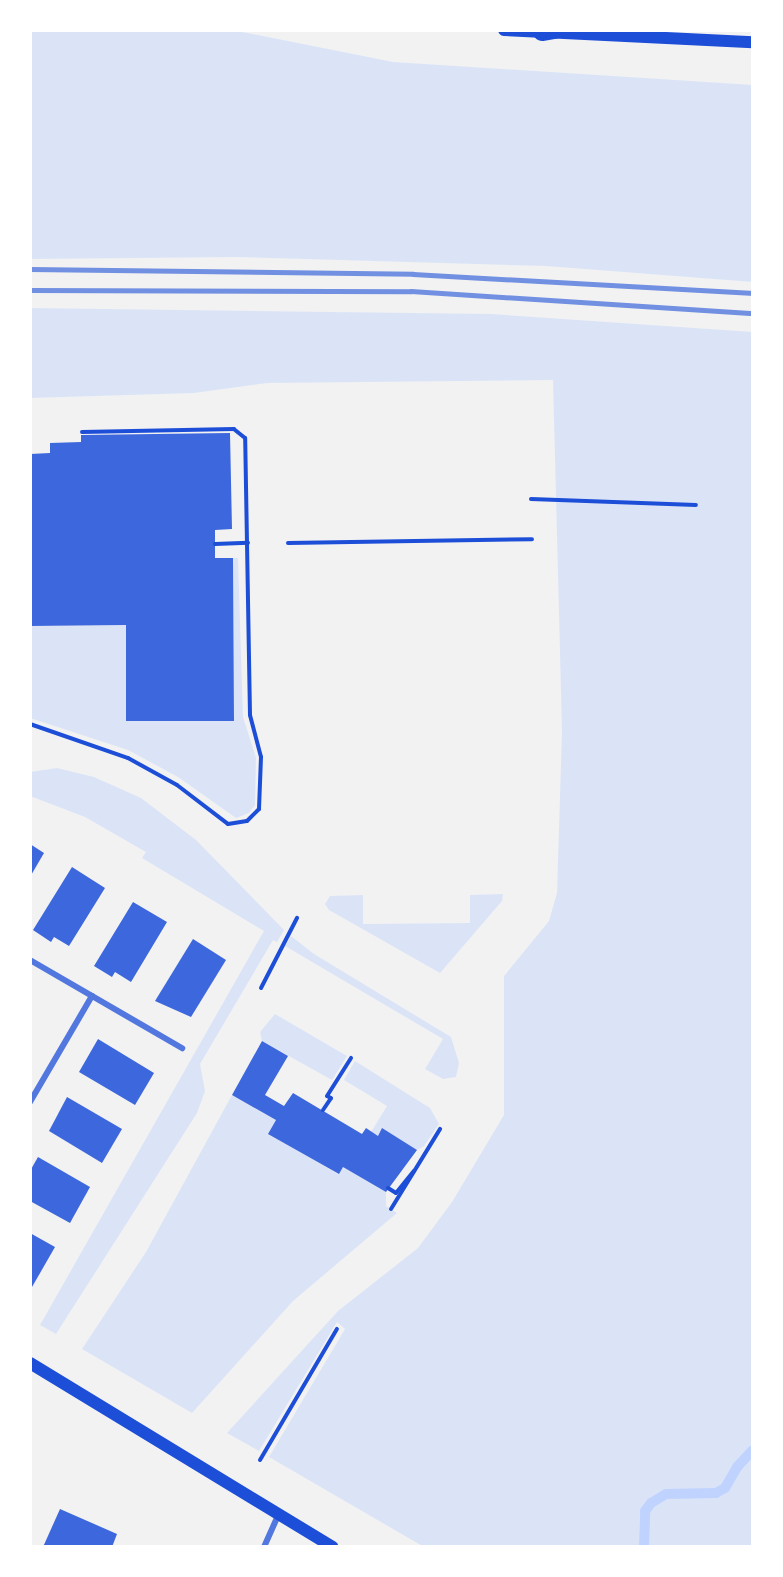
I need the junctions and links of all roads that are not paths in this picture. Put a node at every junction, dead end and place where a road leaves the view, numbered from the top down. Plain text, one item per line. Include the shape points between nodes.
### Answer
1 (504, 30) edge
2 (548, 31) edge
3 (753, 42) edge
4 (30, 960) edge
5 (92, 996) junction
6 (182, 1048) dead end
7 (30, 1102) edge
8 (30, 1363) edge
9 (278, 1515) junction
10 (264, 1547) edge
11 (333, 1547) edge

1 - 2 main road
2 - 3 main road
4 - 5 street
5 - 6 street
5 - 7 street
8 - 9 main road
9 - 10 street
9 - 11 main road

